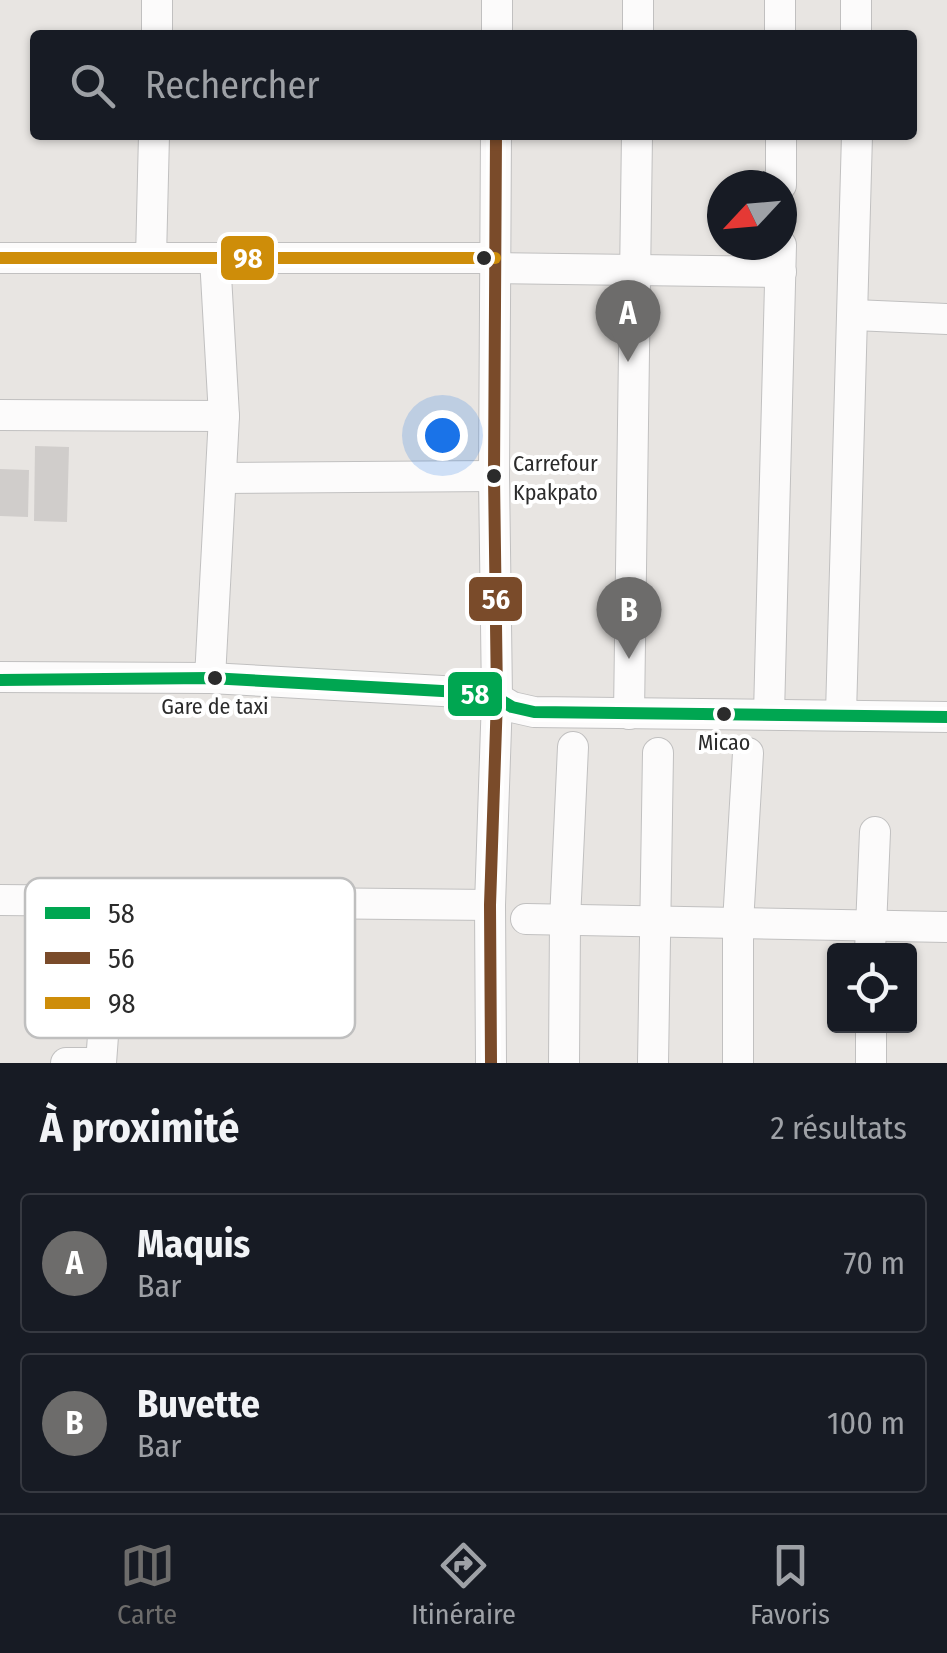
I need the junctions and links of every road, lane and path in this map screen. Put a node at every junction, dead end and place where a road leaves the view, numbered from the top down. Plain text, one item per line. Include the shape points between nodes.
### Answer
1 (157, 0) edge
2 (497, 0) edge
3 (638, 0) edge
4 (780, 0) edge
5 (856, 0) edge
6 (156, 30) edge
7 (497, 30) edge
8 (638, 30) edge
9 (780, 30) edge
10 (856, 30) edge
11 (154, 140) edge
12 (496, 140) edge
13 (636, 140) edge
14 (781, 140) edge
15 (857, 140) edge
16 (781, 170) edge
17 (0, 258) edge
18 (151, 258) junction
19 (215, 258) junction
20 (760, 260) edge
21 (781, 260) edge
22 (495, 263) junction
23 (635, 272) junction
24 (854, 316) junction
25 (947, 320) edge
26 (0, 416) edge
27 (224, 416) junction
28 (494, 476) junction
29 (221, 478) junction
30 (0, 678) edge
31 (210, 678) junction
32 (497, 698) junction
33 (629, 714) junction
34 (769, 714) junction
35 (841, 714) junction
36 (947, 717) edge
37 (573, 747) dead end
38 (658, 752) dead end
39 (748, 753) dead end
40 (875, 832) dead end
41 (355, 903) edge
42 (490, 905) junction
43 (526, 919) dead end
44 (565, 920) junction
45 (656, 922) junction
46 (738, 924) junction
47 (947, 927) edge
48 (869, 938) edge
49 (871, 1033) edge
50 (100, 1038) edge
51 (66, 1063) edge
52 (98, 1063) edge
53 (491, 1063) edge
54 (564, 1063) edge
55 (653, 1063) edge
56 (738, 1063) edge
57 (871, 1063) edge

1 - 6 street
2 - 7 street
3 - 8 street
4 - 9 street
5 - 10 street
11 - 18 street
12 - 22 street
13 - 23 street
14 - 16 street
15 - 24 street
17 - 18 street
18 - 19 street
19 - 22 street
19 - 27 street
20 - 23 street
21 - 34 street
22 - 23 street
22 - 28 street
23 - 33 street
24 - 25 street
24 - 35 street
26 - 27 street
27 - 29 street
28 - 29 street
28 - 32 street
29 - 31 street
30 - 31 street
31 - 32 street
32 - 33 street via 534,712
32 - 42 street
33 - 34 street
34 - 35 street
35 - 36 street
37 - 44 street
38 - 45 street
39 - 46 street
40 - 48 street
41 - 42 street
42 - 53 street
43 - 44 street
44 - 45 street
44 - 54 street
45 - 46 street
45 - 55 street
46 - 48 street
46 - 56 street
47 - 48 street
49 - 57 street
50 - 52 street
51 - 52 street

